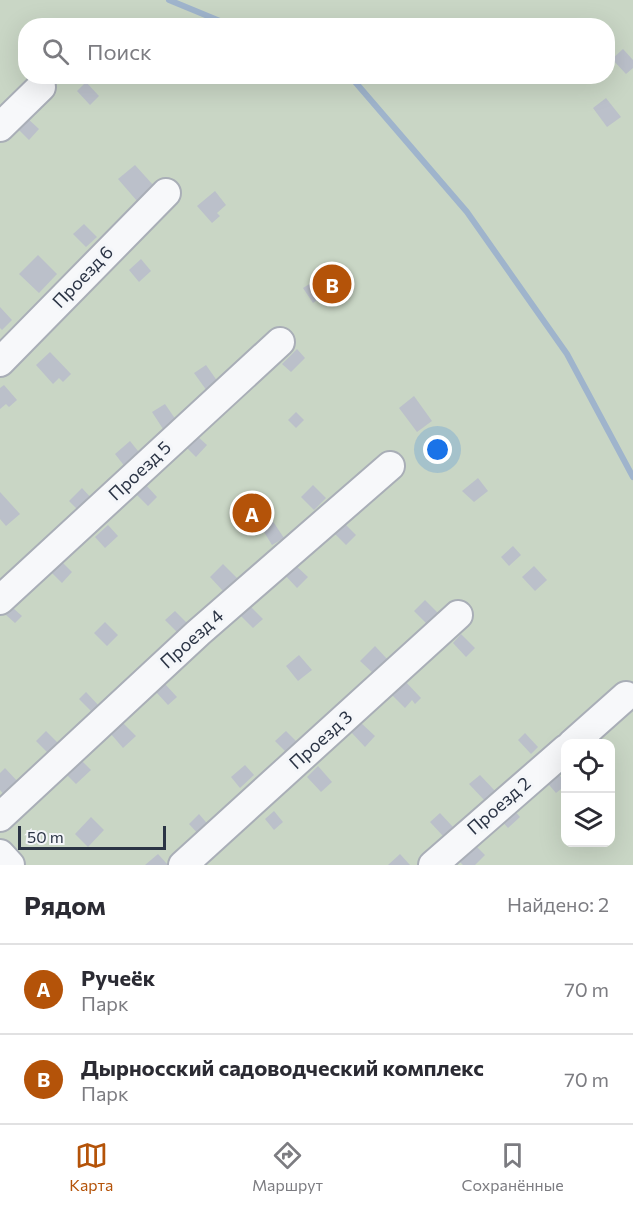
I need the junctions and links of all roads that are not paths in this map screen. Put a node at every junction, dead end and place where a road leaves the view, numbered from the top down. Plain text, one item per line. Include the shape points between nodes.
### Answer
1 (42, 87) dead end
2 (0, 127) edge
3 (166, 193) dead end
4 (280, 342) dead end
5 (0, 362) edge
6 (390, 466) dead end
7 (0, 600) edge
8 (458, 615) dead end
9 (626, 696) dead end
10 (578, 739) edge
11 (561, 753) edge
12 (0, 817) edge
13 (0, 854) edge
14 (10, 865) edge
15 (183, 865) edge
16 (433, 865) edge

1 - 2 street
3 - 5 street, Проезд 6
4 - 7 street, Проезд 5
6 - 12 street, Проезд 4 via 198,633
8 - 15 street, Проезд 3
9 - 10 street
11 - 16 street, Проезд 2
13 - 14 street

